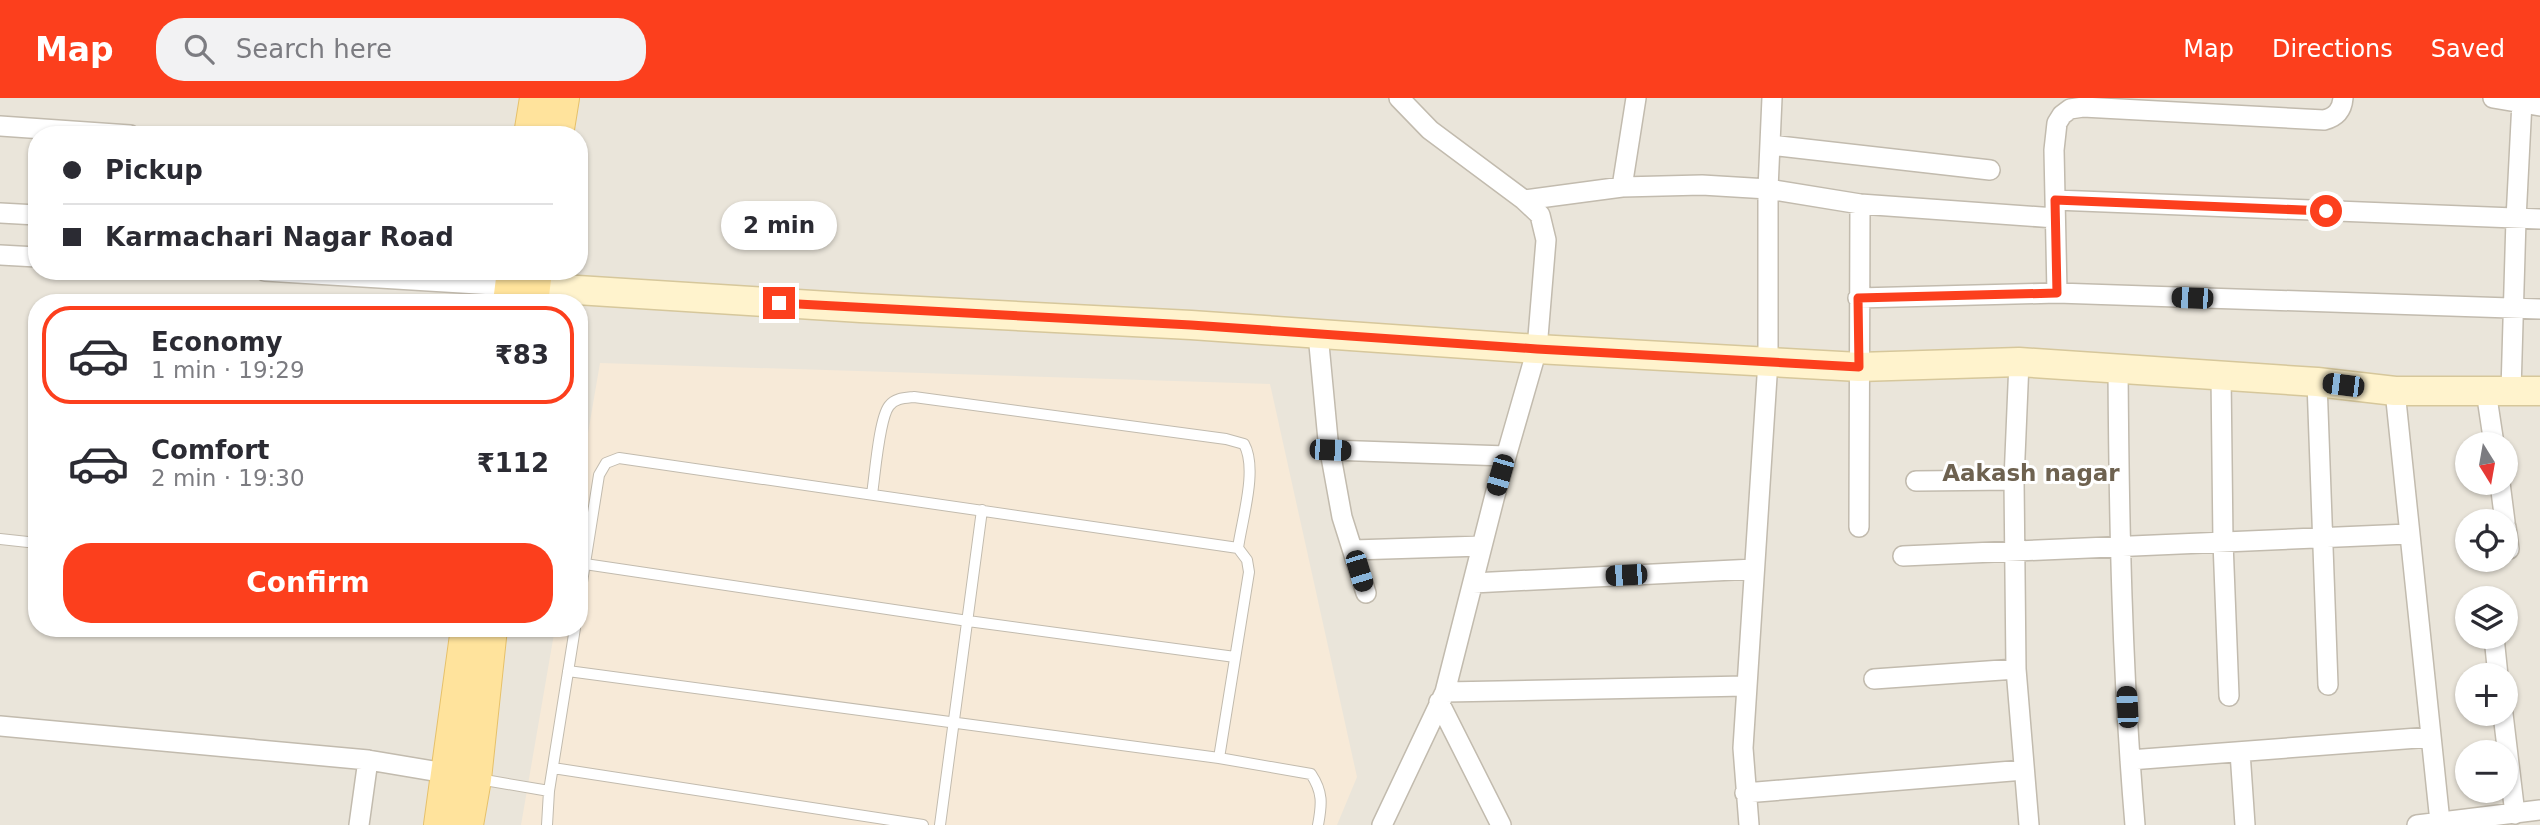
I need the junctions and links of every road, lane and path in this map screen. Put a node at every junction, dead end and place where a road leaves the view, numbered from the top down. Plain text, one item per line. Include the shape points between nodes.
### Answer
1 (536, 98) edge
2 (563, 98) edge
3 (1399, 98) edge
4 (1636, 98) edge
5 (1772, 98) edge
6 (2343, 98) edge
7 (2493, 98) edge
8 (2092, 103) edge
9 (2531, 104) edge
10 (0, 126) edge
11 (531, 126) edge
12 (558, 126) edge
13 (28, 128) edge
14 (1770, 145) junction
15 (1990, 170) dead end
16 (1622, 187) junction
17 (1768, 188) junction
18 (1524, 200) junction
19 (1860, 204) junction
20 (2055, 209) junction
21 (0, 213) edge
22 (28, 215) edge
23 (2516, 219) junction
24 (2540, 219) edge
25 (0, 255) edge
26 (28, 257) edge
27 (424, 280) edge
28 (522, 287) edge
29 (2057, 293) junction
30 (1858, 298) junction
31 (2515, 309) junction
32 (2540, 309) edge
33 (1318, 334) junction
34 (1537, 349) junction
35 (1768, 361) junction
36 (2019, 362) junction
37 (1859, 367) junction
38 (2118, 368) junction
39 (2221, 375) junction
40 (2317, 382) junction
41 (2395, 391) junction
42 (2498, 391) junction
43 (2540, 391) edge
44 (2495, 432) edge
45 (1330, 450) junction
46 (1506, 456) junction
47 (2014, 480) junction
48 (1916, 481) dead end
49 (872, 494) junction
50 (982, 510) junction
51 (1860, 527) dead end
52 (2408, 534) junction
53 (0, 539) edge
54 (2321, 539) junction
55 (28, 542) edge
56 (2222, 542) junction
57 (588, 545) edge
58 (1482, 546) junction
59 (2119, 546) junction
60 (1238, 548) junction
61 (1353, 550) junction
62 (2015, 550) junction
63 (1903, 556) dead end
64 (588, 564) edge
65 (1754, 569) junction
66 (1472, 583) junction
67 (1366, 593) dead end
68 (968, 621) junction
69 (467, 637) edge
70 (489, 637) edge
71 (574, 637) edge
72 (1235, 657) junction
73 (2016, 669) junction
74 (568, 671) junction
75 (1874, 679) dead end
76 (2328, 685) dead end
77 (1745, 686) junction
78 (2229, 696) dead end
79 (1442, 697) junction
80 (954, 722) junction
81 (0, 726) edge
82 (2506, 726) edge
83 (2431, 737) junction
84 (2240, 752) junction
85 (1219, 758) junction
86 (368, 760) junction
87 (2130, 760) junction
88 (553, 768) junction
89 (2024, 770) junction
90 (461, 776) junction
91 (549, 791) junction
92 (1745, 793) junction
93 (2529, 815) edge
94 (2440, 822) junction
95 (359, 825) edge
96 (440, 825) edge
97 (467, 825) edge
98 (547, 825) edge
99 (923, 825) edge
100 (940, 825) edge
101 (1318, 825) edge
102 (1382, 825) edge
103 (1501, 825) edge
104 (1749, 825) edge
105 (2029, 825) edge
106 (2136, 825) edge
107 (2245, 825) edge
108 (2417, 825) edge

1 - 11 main road
2 - 12 main road
3 - 18 street via 1430,130
4 - 16 street
5 - 14 street
6 - 8 street via 2338,113 2324,120
7 - 9 street
8 - 20 street via 2070,109 2057,123
9 - 23 street
10 - 13 street
14 - 15 street
14 - 17 street
16 - 17 street
16 - 18 street
17 - 19 street
17 - 35 street
18 - 34 street via 1540,215 1546,240
19 - 20 street
19 - 30 street
20 - 23 street
20 - 29 street
21 - 22 street
23 - 24 street
23 - 31 street
25 - 26 street
27 - 28 street
28 - 33 street
29 - 30 street
29 - 31 street
30 - 37 street
31 - 32 street
31 - 42 street
33 - 34 street
33 - 45 street
34 - 35 street
34 - 46 street
35 - 37 street
35 - 65 street
36 - 37 street
36 - 38 street
36 - 47 street
37 - 51 street
38 - 39 street
38 - 59 street
39 - 40 street
39 - 56 street
40 - 41 street
40 - 54 street
41 - 42 street
41 - 52 street
42 - 43 street
42 - 44 street
45 - 46 street
45 - 61 street
46 - 58 street
47 - 48 street
47 - 62 street
49 - 50 lane
49 - 57 lane via 619,458 606,463 599,475
49 - 60 lane via 884,418 889,405 901,398 1226,439 1244,444 1249,453
50 - 60 lane
50 - 68 lane
52 - 54 street
52 - 83 street
53 - 55 lane
54 - 56 street
54 - 76 street
56 - 59 street
56 - 78 street
58 - 61 street
58 - 66 street
59 - 62 street
59 - 87 street
60 - 72 lane via 1249,572
61 - 67 street
62 - 63 street
62 - 73 street
64 - 68 lane
65 - 66 street
65 - 77 street
66 - 79 street
68 - 72 lane
68 - 80 lane
69 - 90 main road
70 - 90 main road
71 - 74 lane
72 - 85 lane
73 - 75 street
73 - 89 street
74 - 80 lane
74 - 88 lane
77 - 79 street
77 - 92 street
79 - 102 street
79 - 103 street
80 - 85 lane
80 - 100 lane
81 - 86 street
82 - 93 street
83 - 84 street
83 - 94 street
84 - 87 street
84 - 107 street
85 - 101 lane via 1311,774 1322,801
86 - 90 street
86 - 95 street
87 - 106 street
88 - 91 lane
88 - 99 lane
89 - 92 street
89 - 105 street
90 - 91 lane
90 - 96 main road
90 - 97 main road
91 - 98 lane
92 - 104 street
93 - 94 street
94 - 108 street

